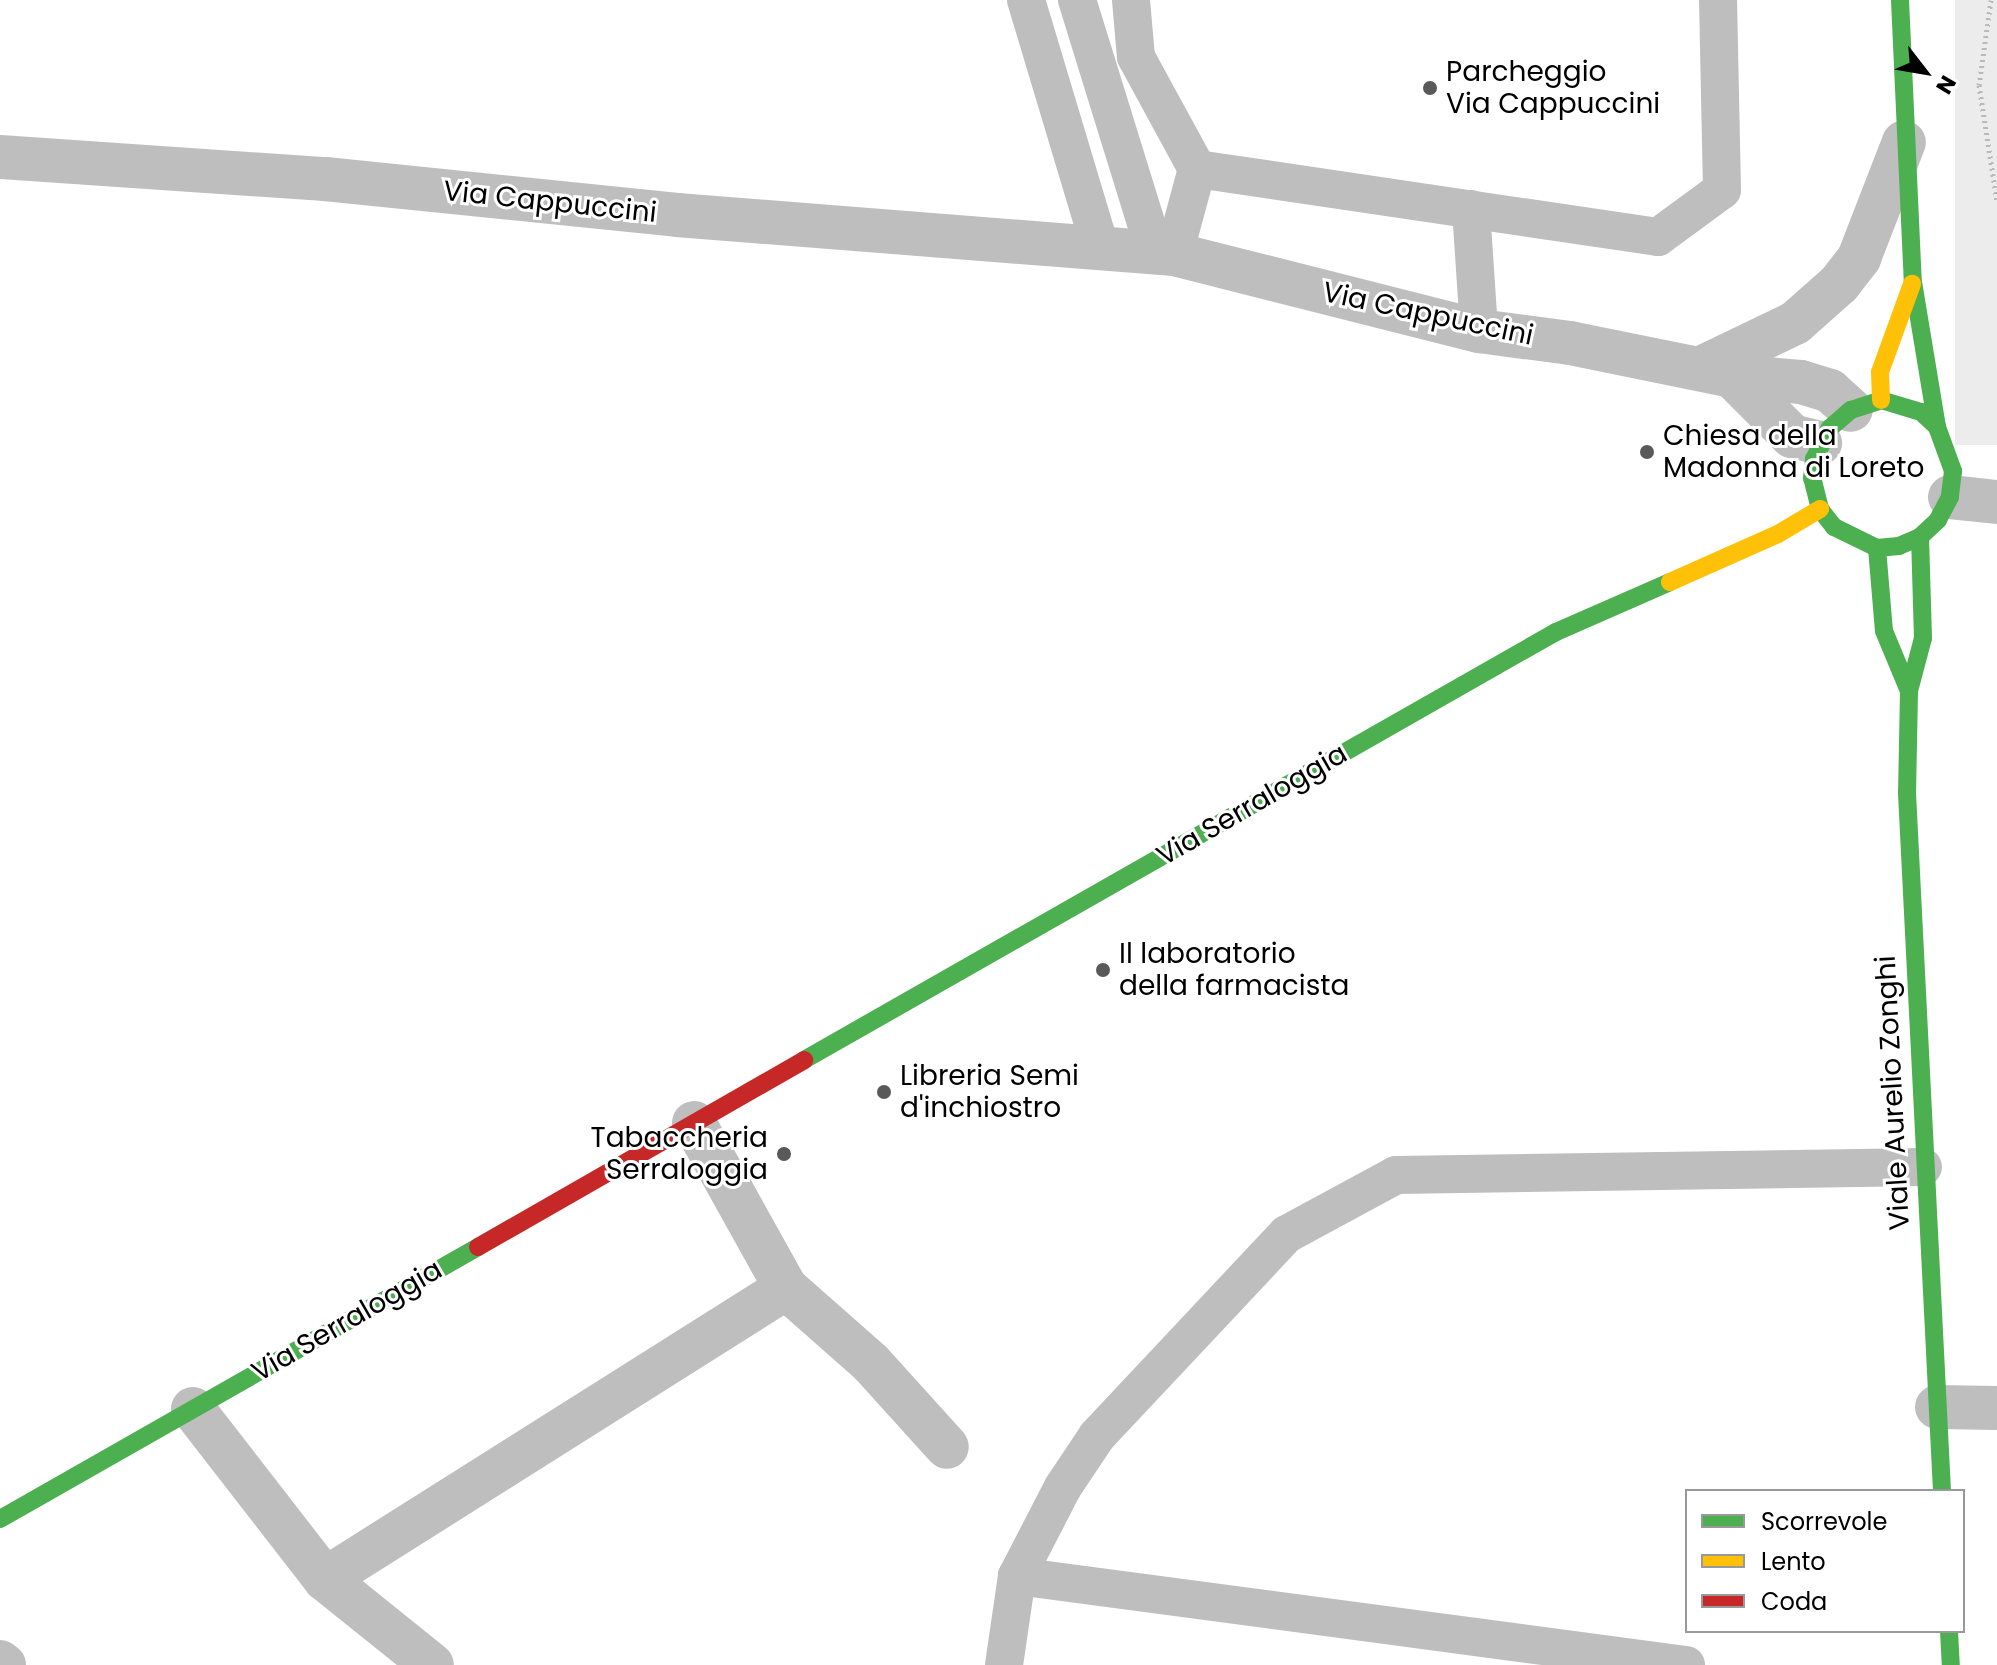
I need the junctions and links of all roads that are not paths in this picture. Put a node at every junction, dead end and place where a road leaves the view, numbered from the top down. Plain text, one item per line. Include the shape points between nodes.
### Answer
1 (1026, 0) edge
2 (1077, 0) edge
3 (1131, 0) edge
4 (1718, 0) edge
5 (1900, 0) edge
6 (1904, 142) junction
7 (0, 157) edge
8 (1197, 169) junction
9 (1471, 209) junction
10 (1100, 246) junction
11 (1164, 253) junction
12 (1913, 282) junction
13 (1479, 331) junction
14 (1717, 372) junction
15 (1866, 405) junction
16 (1937, 427) junction
17 (1820, 443) junction
18 (1950, 497) junction
19 (1997, 502) edge
20 (1820, 509) junction
21 (1920, 537) junction
22 (1877, 548) junction
23 (1909, 691) junction
24 (694, 1123) junction
25 (1923, 1167) junction
26 (786, 1288) junction
27 (1937, 1407) junction
28 (1997, 1408) edge
29 (193, 1409) junction
30 (947, 1447) dead end
31 (1942, 1489) edge
32 (0, 1519) edge
33 (1017, 1576) junction
34 (325, 1579) junction
35 (1949, 1633) edge
36 (432, 1665) edge
37 (1004, 1665) edge
38 (1686, 1665) edge
39 (1951, 1665) edge

1 - 10 lane
2 - 11 lane
3 - 8 lane via 1136,57
4 - 9 lane via 1722,190 1658,237
5 - 6 main road
6 - 12 main road
6 - 14 street via 1859,258 1839,284 1795,323
7 - 10 street, Via Cappuccini
8 - 9 lane
8 - 11 lane
9 - 13 lane
10 - 11 street, Via Cappuccini
11 - 13 street, Via Cappuccini
12 - 15 main road
12 - 16 main road
13 - 14 street, Via Cappuccini
14 - 15 street, Via Cappuccini via 1801,382
14 - 17 street via 1792,436
15 - 16 main road via 1921,412
15 - 17 main road
16 - 18 main road via 1953,471
17 - 20 main road via 1812,478
18 - 19 street
18 - 21 main road via 1938,520
20 - 22 main road via 1843,534
20 - 24 main road, Via Serraloggia via 1778,534 1556,632
21 - 22 main road
21 - 23 main road, Viale Aurelio Zonghi via 1923,638
22 - 23 main road, Viale Aurelio Zonghi via 1884,631
23 - 25 main road, Viale Aurelio Zonghi via 1907,793
24 - 26 street
24 - 29 main road, Via Serraloggia
25 - 27 main road, Viale Aurelio Zonghi
25 - 33 lane via 1396,1175 1276,1245 1097,1436 1063,1487
26 - 30 street via 871,1363
26 - 34 street
27 - 28 street
27 - 31 main road, Viale Aurelio Zonghi
29 - 32 main road, Via Serraloggia
29 - 34 street
33 - 37 lane
33 - 38 lane
34 - 36 street
35 - 39 main road

